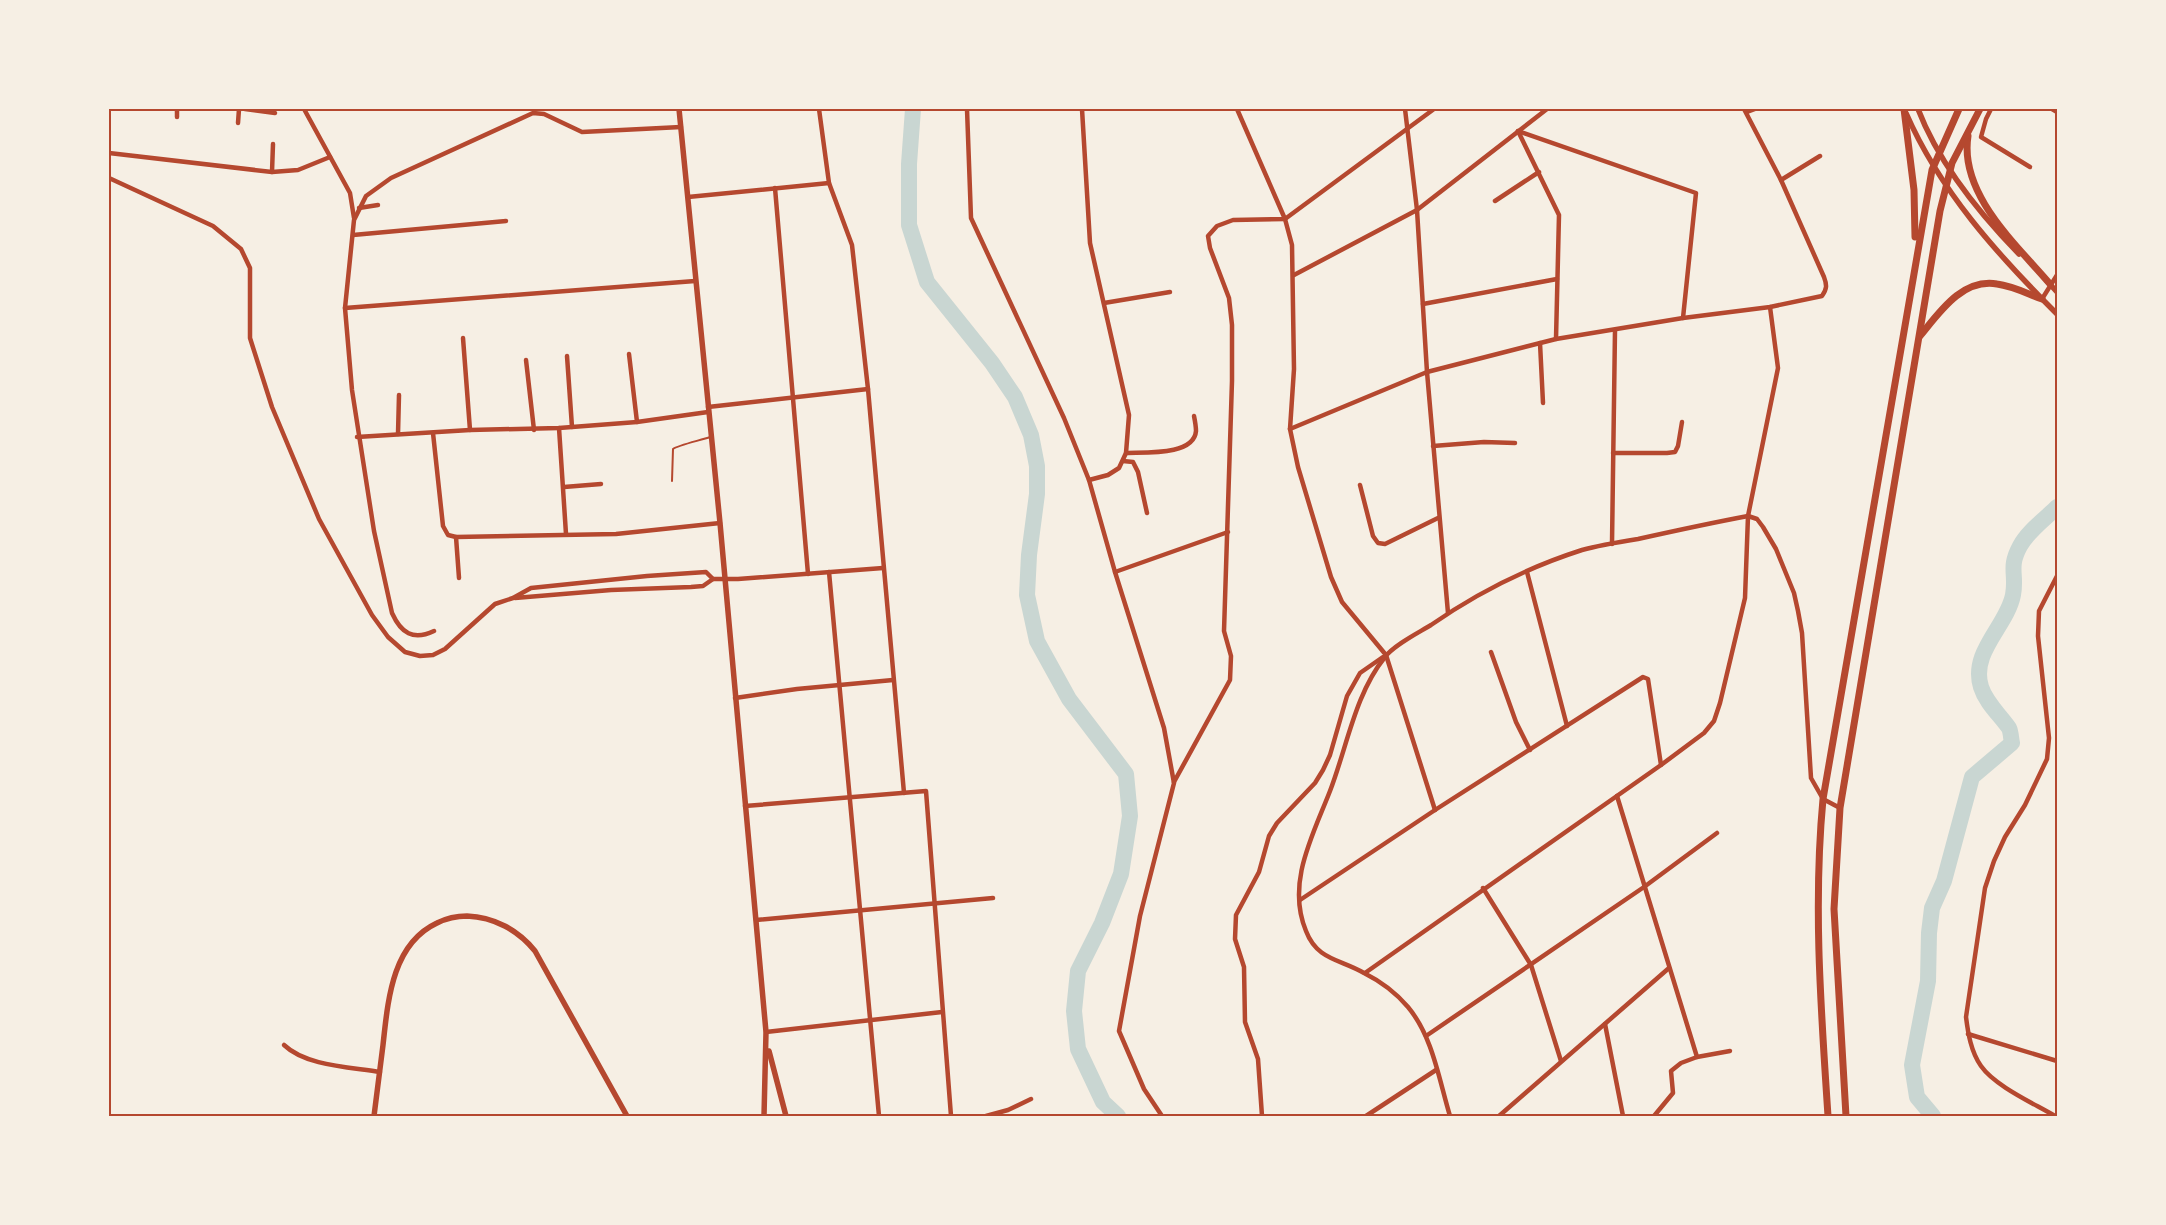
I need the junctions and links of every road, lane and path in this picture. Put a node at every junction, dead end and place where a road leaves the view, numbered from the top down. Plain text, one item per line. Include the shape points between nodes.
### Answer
1 (177, 109) edge
2 (238, 109) edge
3 (245, 109) edge
4 (304, 109) edge
5 (679, 109) edge
6 (819, 109) edge
7 (967, 109) edge
8 (1082, 109) edge
9 (1237, 109) edge
10 (1405, 109) edge
11 (1434, 109) edge
12 (1547, 109) edge
13 (1754, 109) edge
14 (1904, 109) edge
15 (1918, 109) edge
16 (1959, 109) edge
17 (1980, 109) edge
18 (1992, 109) edge
19 (2052, 109) edge
20 (1745, 111) edge
21 (2057, 112) edge
22 (275, 114) dead end
23 (177, 117) dead end
24 (238, 123) dead end
25 (681, 127) junction
26 (1970, 128) junction
27 (1407, 130) junction
28 (1518, 131) junction
29 (273, 144) dead end
30 (109, 153) edge
31 (1820, 156) dead end
32 (330, 157) junction
33 (2030, 167) dead end
34 (272, 172) junction
35 (1539, 172) junction
36 (109, 178) edge
37 (1781, 180) junction
38 (829, 183) junction
39 (775, 188) junction
40 (688, 198) junction
41 (1495, 201) dead end
42 (378, 205) dead end
43 (360, 208) junction
44 (1417, 210) junction
45 (1285, 218) junction
46 (354, 220) junction
47 (506, 221) dead end
48 (353, 235) junction
49 (1916, 253) junction
50 (1294, 275) junction
51 (2057, 275) edge
52 (1557, 280) junction
53 (695, 281) junction
54 (2050, 285) junction
55 (1170, 292) dead end
56 (2057, 292) edge
57 (2042, 299) junction
58 (1104, 303) junction
59 (1423, 304) junction
60 (1770, 307) junction
61 (345, 308) junction
62 (2057, 314) edge
63 (1683, 318) junction
64 (1615, 330) junction
65 (1920, 336) junction
66 (463, 338) dead end
67 (1556, 339) junction
68 (1540, 343) junction
69 (629, 354) dead end
70 (566, 356) dead end
71 (526, 360) dead end
72 (1427, 372) junction
73 (868, 389) junction
74 (400, 395) dead end
75 (793, 398) junction
76 (1543, 403) dead end
77 (708, 409) junction
78 (1194, 416) dead end
79 (637, 422) junction
80 (1682, 422) dead end
81 (572, 427) junction
82 (559, 428) junction
83 (1290, 429) junction
84 (470, 430) junction
85 (534, 430) junction
86 (433, 433) junction
87 (398, 434) junction
88 (358, 437) junction
89 (710, 437) junction
90 (1515, 444) dead end
91 (1433, 446) junction
92 (1126, 453) junction
93 (1613, 453) junction
94 (1122, 461) junction
95 (1089, 480) junction
96 (672, 481) dead end
97 (601, 484) dead end
98 (1360, 484) dead end
99 (564, 487) junction
100 (1147, 513) dead end
101 (1748, 516) junction
102 (1438, 518) junction
103 (720, 523) junction
104 (1228, 532) junction
105 (566, 534) junction
106 (456, 537) junction
107 (1612, 544) junction
108 (883, 568) junction
109 (829, 572) junction
110 (1115, 572) junction
111 (1526, 572) junction
112 (808, 574) junction
113 (2057, 576) edge
114 (459, 578) dead end
115 (713, 579) junction
116 (724, 579) junction
117 (513, 598) junction
118 (1448, 613) junction
119 (434, 632) dead end
120 (1491, 652) dead end
121 (1386, 655) junction
122 (893, 680) junction
123 (839, 685) junction
124 (735, 698) junction
125 (1566, 726) junction
126 (1530, 750) junction
127 (1661, 765) junction
128 (1174, 783) junction
129 (904, 793) junction
130 (1617, 796) junction
131 (849, 798) junction
132 (1823, 799) junction
133 (745, 806) junction
134 (1840, 808) junction
135 (1435, 810) junction
136 (1717, 833) dead end
137 (1644, 887) junction
138 (1483, 888) junction
139 (993, 898) dead end
140 (1300, 900) junction
141 (934, 903) junction
142 (860, 909) junction
143 (756, 920) junction
144 (1531, 965) junction
145 (1669, 968) junction
146 (1365, 973) junction
147 (942, 1012) junction
148 (870, 1020) junction
149 (1605, 1024) junction
150 (766, 1032) junction
151 (1968, 1034) junction
152 (1426, 1036) junction
153 (284, 1044) dead end
154 (767, 1045) junction
155 (1730, 1051) dead end
156 (1697, 1057) junction
157 (1562, 1061) junction
158 (2057, 1061) edge
159 (1436, 1070) junction
160 (380, 1072) junction
161 (1031, 1099) dead end
162 (1657, 1112) junction
163 (374, 1116) edge
164 (627, 1116) edge
165 (764, 1116) edge
166 (786, 1116) edge
167 (879, 1116) edge
168 (951, 1116) edge
169 (986, 1116) edge
170 (1162, 1116) edge
171 (1262, 1116) edge
172 (1366, 1116) edge
173 (1450, 1116) edge
174 (1499, 1116) edge
175 (1623, 1116) edge
176 (1654, 1116) edge
177 (1661, 1116) edge
178 (1828, 1116) edge
179 (1846, 1116) edge
180 (2055, 1116) edge

1 - 23 street
2 - 24 street
3 - 22 street
4 - 32 street
5 - 25 main road
6 - 38 street
7 - 95 street via 971,218 1064,418
8 - 58 street via 1090,243
9 - 45 street
10 - 27 street
11 - 27 street
12 - 28 street
13 - 20 street
14 - 49 main road via 1914,190
14 - 57 main road via 1955,199 1992,246
15 - 54 main road via 1964,191 1984,218
16 - 49 main road via 1932,170
17 - 26 main road
18 - 33 street via 1981,137
19 - 21 street
20 - 37 street
25 - 40 main road
25 - 43 street via 582,132 544,114 533,113 391,178 366,196
26 - 54 main road via 1968,158 1979,195
26 - 65 main road via 1952,163 1940,211
27 - 44 street
27 - 45 street
28 - 35 street
28 - 44 street
28 - 63 street via 1696,193
29 - 34 street
30 - 34 street
31 - 37 street
32 - 34 street via 298,170
32 - 46 street via 350,193
35 - 41 street
35 - 52 street via 1560,215
36 - 117 street via 213,226 241,249 250,268 250,338 272,407 320,519 372,615 388,637 405,652 433,655 445,649 495,604
37 - 60 street via 1827,285 1822,296
38 - 39 street
38 - 73 street via 852,245
39 - 40 street
39 - 75 street
40 - 53 main road
42 - 43 street
43 - 46 street
44 - 50 street
44 - 59 street
45 - 50 street via 1292,245
45 - 104 street via 1233,220 1213,228 1208,236 1229,298 1232,326
46 - 48 street
47 - 48 street
48 - 61 street
49 - 132 main road
50 - 83 street
51 - 54 street
52 - 59 street
52 - 67 street
53 - 61 street
53 - 77 main road
54 - 56 main road
54 - 57 street
55 - 58 street
57 - 62 main road
57 - 65 main road via 1996,284 1978,285 1947,303
58 - 92 street via 1129,415
59 - 72 street
60 - 63 street
60 - 101 street via 1778,368
61 - 88 street
63 - 64 street
64 - 67 street
64 - 93 street
65 - 134 main road
66 - 84 street
67 - 68 street
68 - 72 street
68 - 76 street
69 - 79 street
70 - 81 street
71 - 85 street
72 - 83 street
72 - 91 street
73 - 75 street
73 - 108 street
74 - 87 street
75 - 77 street
75 - 112 street
77 - 79 street
77 - 89 main road
78 - 92 street via 1196,433 1183,447 1171,451
79 - 81 street
80 - 93 street via 1674,452
81 - 82 street
82 - 85 street
82 - 99 street
83 - 121 street via 1331,577 1342,602
84 - 85 street
84 - 86 street
86 - 87 street
86 - 106 street via 443,526 448,535
87 - 88 street
88 - 119 street via 392,613 406,633 424,636
89 - 96 lane via 673,449
89 - 103 main road
90 - 91 street via 1484,442
91 - 102 street
92 - 94 street
93 - 107 street
94 - 95 street via 1119,468 1108,475
94 - 100 street via 1133,462 1138,472
95 - 110 street
97 - 99 street
98 - 102 street via 1373,536 1378,543 1384,544
99 - 105 street
101 - 107 street
101 - 127 street via 1745,598 1714,721 1704,733
101 - 132 street via 1763,527 1776,550 1798,611 1811,778
102 - 118 street
103 - 105 street via 616,534
103 - 116 main road
104 - 110 street
104 - 128 street via 1224,631 1231,656 1230,680
105 - 106 street
106 - 114 street
107 - 111 street via 1583,550
108 - 109 street
108 - 122 street
109 - 112 street
109 - 123 street
110 - 128 street via 1164,728
111 - 118 street
111 - 125 street
112 - 116 street
113 - 151 street via 2039,612 2038,636 2049,738 2047,758 2025,805 2005,837 1986,888 1966,1017
115 - 116 street
115 - 117 street via 703,586
115 - 117 street via 706,572 647,576 532,588
116 - 124 main road
118 - 121 street
120 - 126 street via 1516,722
121 - 135 street
121 - 140 street via 1365,690 1301,866
121 - 171 street via 1360,673 1347,696 1323,770 1269,836 1259,872 1236,915 1235,939 1244,967 1245,1022 1258,1060
122 - 123 street
122 - 129 street
123 - 124 street
123 - 131 street
124 - 133 main road
125 - 126 street
125 - 127 street via 1635,681 1648,678
126 - 135 street
127 - 130 street
128 - 170 street via 1140,916 1119,1031 1144,1089
129 - 131 street
129 - 141 street via 926,791
130 - 137 street
130 - 138 street
131 - 133 street
131 - 142 street
132 - 134 street
132 - 178 main road via 1817,911
133 - 143 main road
134 - 179 main road via 1834,909
135 - 140 street
136 - 137 street
137 - 144 street
137 - 145 street
138 - 144 street
138 - 146 street
139 - 141 street
140 - 146 street via 1306,931 1315,948
141 - 142 street
141 - 147 street
142 - 143 street
142 - 148 street
143 - 150 main road
144 - 152 street
144 - 157 street
145 - 149 street
145 - 156 street
146 - 152 street via 1397,995
147 - 148 street
147 - 168 street
148 - 150 street
148 - 167 street
149 - 157 street
149 - 175 street
150 - 154 main road
151 - 158 street
151 - 180 street via 1975,1056 1992,1078
152 - 159 street
153 - 160 street via 295,1054 310,1060
154 - 165 main road
154 - 166 main road
155 - 156 street
156 - 162 street via 1671,1071 1673,1093
157 - 174 street
159 - 172 street
159 - 173 street
160 - 163 main road
160 - 164 main road via 388,1003 408,946 418,934 444,920 475,916 512,930 525,938 535,951
161 - 169 street
162 - 176 street
162 - 177 street

